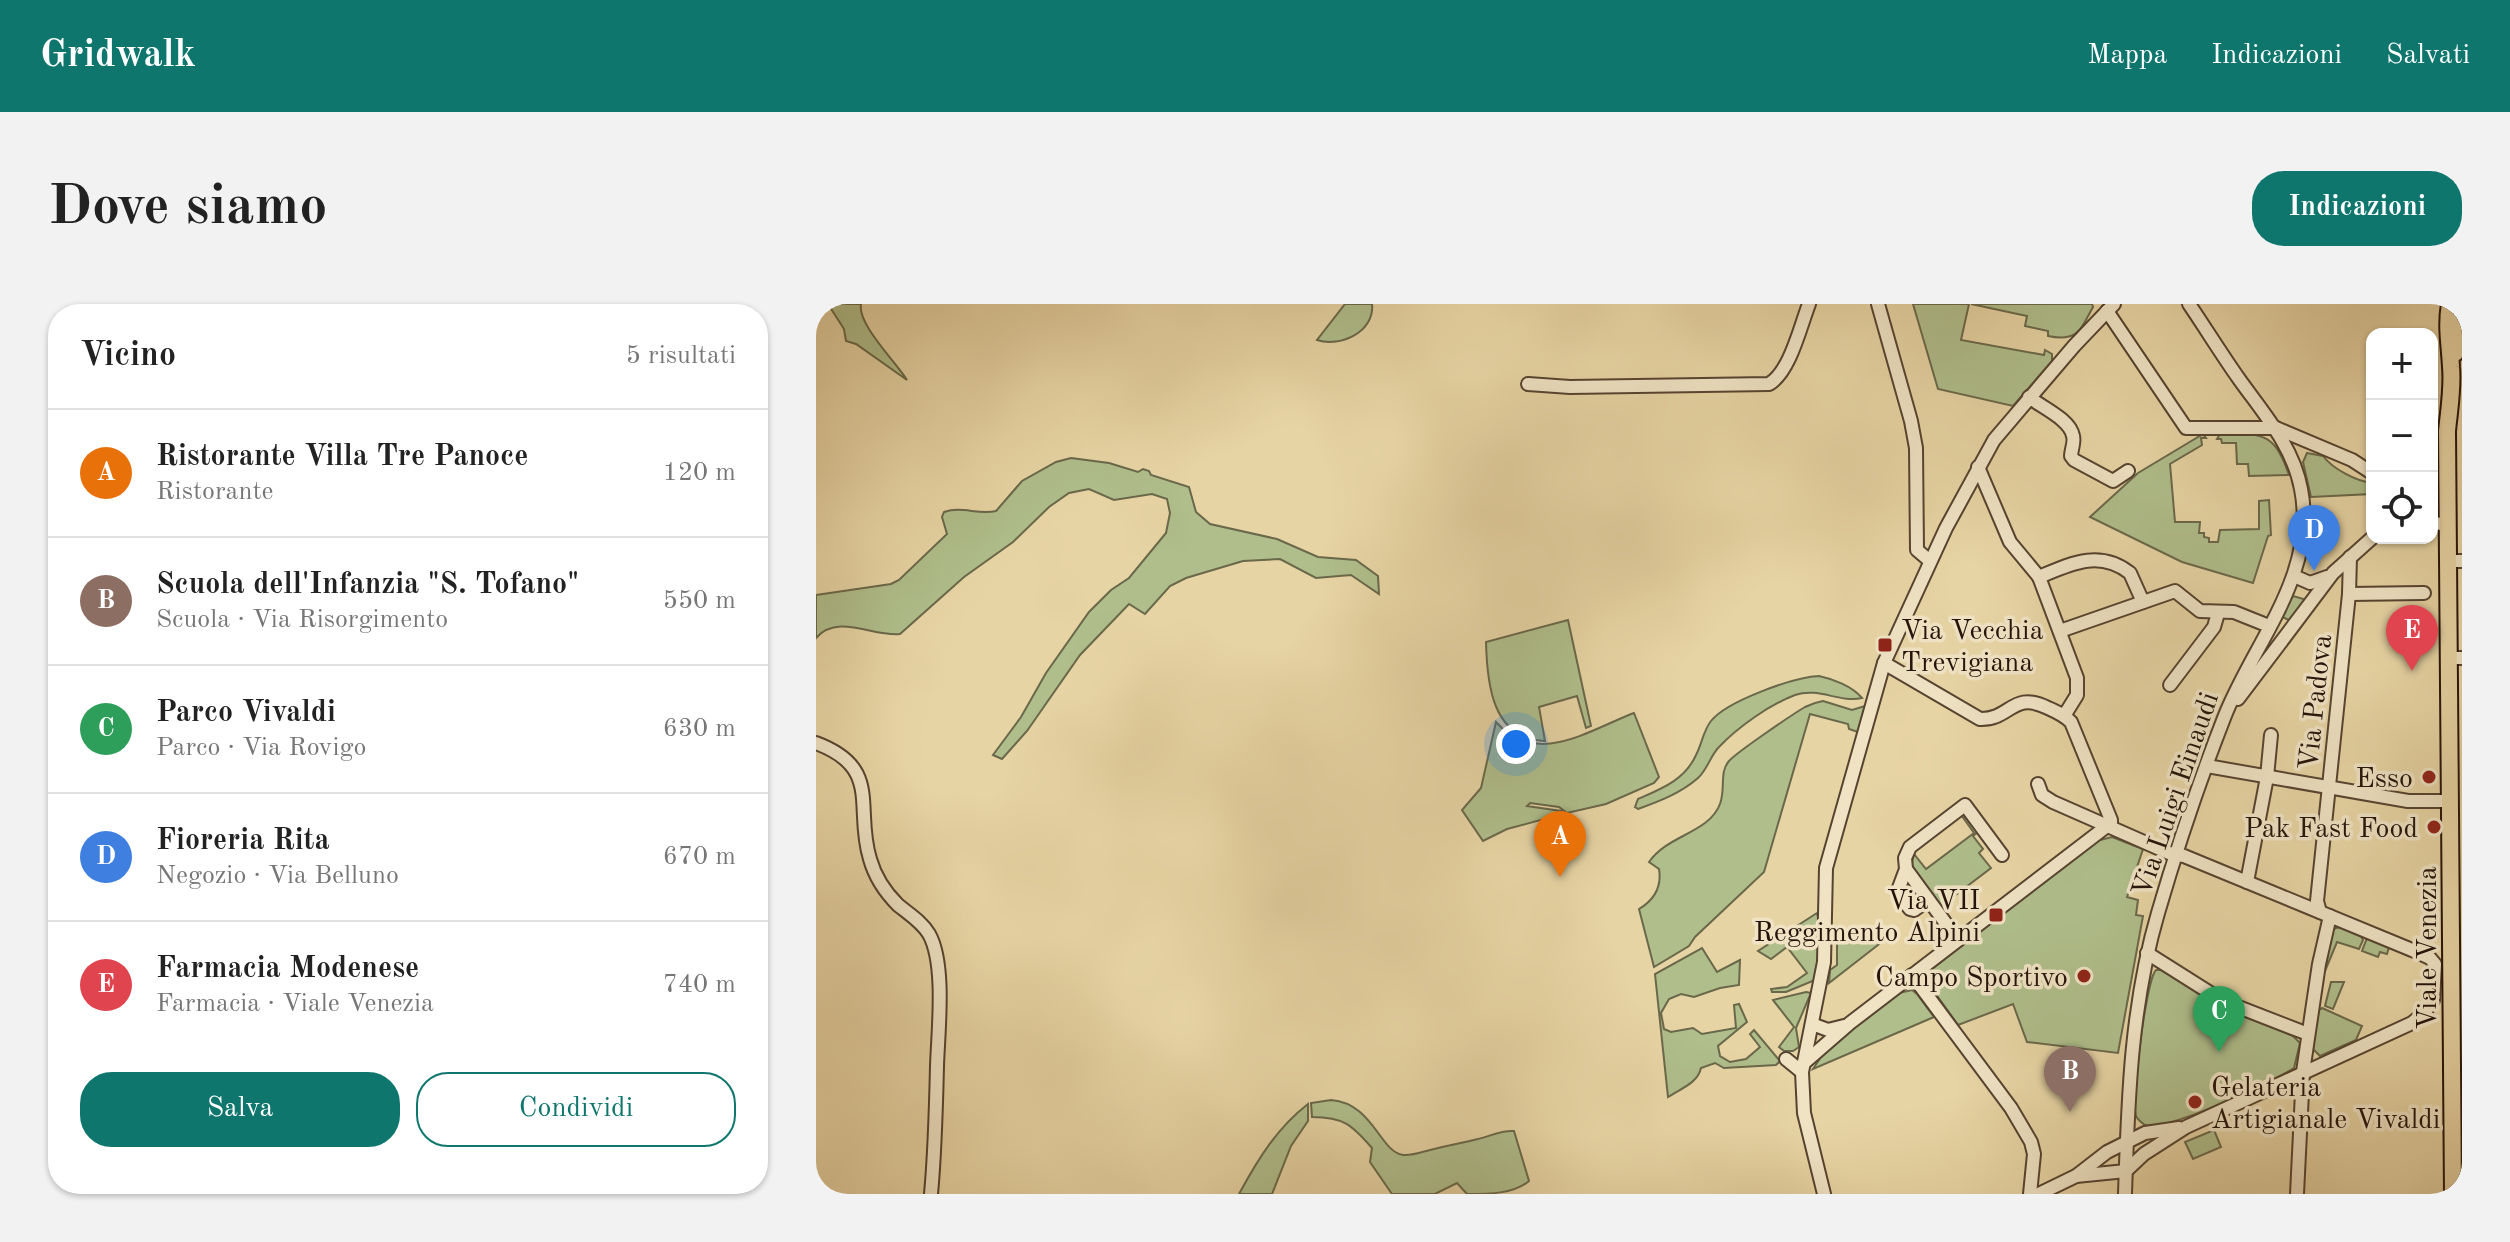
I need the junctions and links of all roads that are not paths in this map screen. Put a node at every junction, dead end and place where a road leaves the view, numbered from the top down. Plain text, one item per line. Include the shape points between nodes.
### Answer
1 (1809, 304) edge
2 (1878, 304) edge
3 (2189, 304) edge
4 (2111, 308) edge
5 (2452, 309) edge
6 (1528, 384) dead end
7 (2029, 397) junction
8 (2276, 428) junction
9 (2301, 440) junction
10 (2324, 448) junction
11 (2290, 454) junction
12 (1978, 467) junction
13 (2128, 471) dead end
14 (2370, 472) edge
15 (2440, 524) edge
16 (2366, 543) edge
17 (2350, 557) junction
18 (2455, 561) edge
19 (1927, 566) junction
20 (2333, 573) junction
21 (2294, 576) junction
22 (2039, 577) junction
23 (2289, 589) junction
24 (2424, 593) dead end
25 (2349, 594) junction
26 (2315, 596) junction
27 (2143, 602) junction
28 (2218, 613) junction
29 (2269, 626) junction
30 (2060, 631) junction
31 (2456, 658) edge
32 (1884, 663) junction
33 (2170, 685) dead end
34 (2064, 716) junction
35 (2224, 717) junction
36 (2271, 735) dead end
37 (816, 743) edge
38 (2207, 766) junction
39 (2267, 777) junction
40 (2038, 784) dead end
41 (2329, 788) junction
42 (2451, 801) junction
43 (2110, 826) junction
44 (2176, 854) junction
45 (2002, 855) dead end
46 (1906, 869) junction
47 (2247, 882) junction
48 (1928, 900) junction
49 (2325, 914) junction
50 (1958, 940) junction
51 (2147, 953) junction
52 (1912, 975) junction
53 (2434, 984) junction
54 (2452, 984) junction
55 (1850, 1023) junction
56 (1810, 1029) junction
57 (2308, 1034) junction
58 (1828, 1042) junction
59 (1786, 1059) dead end
60 (1803, 1068) junction
61 (2303, 1072) junction
62 (2127, 1114) junction
63 (2186, 1127) junction
64 (2145, 1133) junction
65 (2126, 1145) junction
66 (2144, 1154) junction
67 (2126, 1171) junction
68 (2076, 1176) junction
69 (931, 1194) edge
70 (1824, 1194) edge
71 (2030, 1194) edge
72 (2039, 1194) edge
73 (2125, 1194) edge
74 (2297, 1194) edge
75 (2453, 1194) edge

1 - 6 street via 1785,368 1769,384
2 - 19 street via 1918,462 1913,553 1917,563
3 - 8 street, Via Luigi Einaudi
4 - 7 street
4 - 8 street via 2186,428
5 - 15 main road, Viale Venezia
7 - 12 street
7 - 13 street via 2072,432 2074,460 2113,481
8 - 9 street
8 - 11 street, Via Luigi Einaudi
9 - 10 street
9 - 11 street
10 - 11 street
10 - 14 street
11 - 21 street, Via Luigi Einaudi via 2304,513
12 - 19 street
12 - 22 street via 2010,542
15 - 18 main road, Viale Venezia
16 - 17 street
17 - 20 street
17 - 25 street, Via Padova
18 - 31 main road, Viale Venezia
19 - 32 street
20 - 21 street via 2316,583
20 - 26 street
21 - 23 street, Via Luigi Einaudi
22 - 27 street via 2081,560 2107,561 2130,573
22 - 30 street
23 - 26 street
23 - 29 street, Via Luigi Einaudi
24 - 25 street
25 - 41 street, Via Padova
26 - 35 street
27 - 28 street via 2175,591 2200,611
27 - 30 street
28 - 29 street via 2234,612
28 - 33 street via 2214,627
29 - 35 street, Via Luigi Einaudi
30 - 34 street via 2078,684
31 - 42 main road, Viale Venezia
32 - 34 street via 1980,719 2031,700
32 - 56 street via 1826,868 1824,962
34 - 43 street via 2102,798 2099,815
35 - 38 street, Via Luigi Einaudi
36 - 39 street
37 - 69 street via 847,758 858,774 874,870 884,890 928,933 935,950 940,1035
38 - 39 street
38 - 44 street, Via Luigi Einaudi
39 - 41 street
39 - 47 street
40 - 43 street via 2047,799
41 - 42 street via 2408,801
41 - 49 street, Via Padova via 2317,901
42 - 54 main road, Viale Venezia
43 - 44 street
43 - 50 street
44 - 47 street
44 - 51 street, Via Luigi Einaudi
45 - 46 street via 1965,805 1910,847
46 - 48 street
46 - 48 street via 1897,893 1914,910
47 - 49 street
48 - 50 street
49 - 53 street via 2430,958 2435,964
49 - 57 street, Via Padova
50 - 52 street
51 - 57 street via 2223,1001
51 - 62 street, Via Luigi Einaudi
52 - 55 street
52 - 71 street via 2031,1142
53 - 54 street
53 - 61 street via 2430,1006 2412,1023
54 - 75 main road, Viale Venezia
55 - 56 street via 1833,1030
55 - 58 street
56 - 58 street via 1818,1042
56 - 60 street
57 - 61 street, Via Padova
58 - 60 street
59 - 60 street
60 - 70 street via 1804,1113
61 - 63 street
61 - 74 street, Via Padova
62 - 64 street
62 - 65 street, Via Luigi Einaudi
63 - 64 street
63 - 66 street
64 - 65 street
65 - 66 street
65 - 67 street, Via Luigi Einaudi
65 - 68 street via 2107,1152
66 - 67 street
67 - 68 street
67 - 73 street, Via Luigi Einaudi
68 - 72 street

